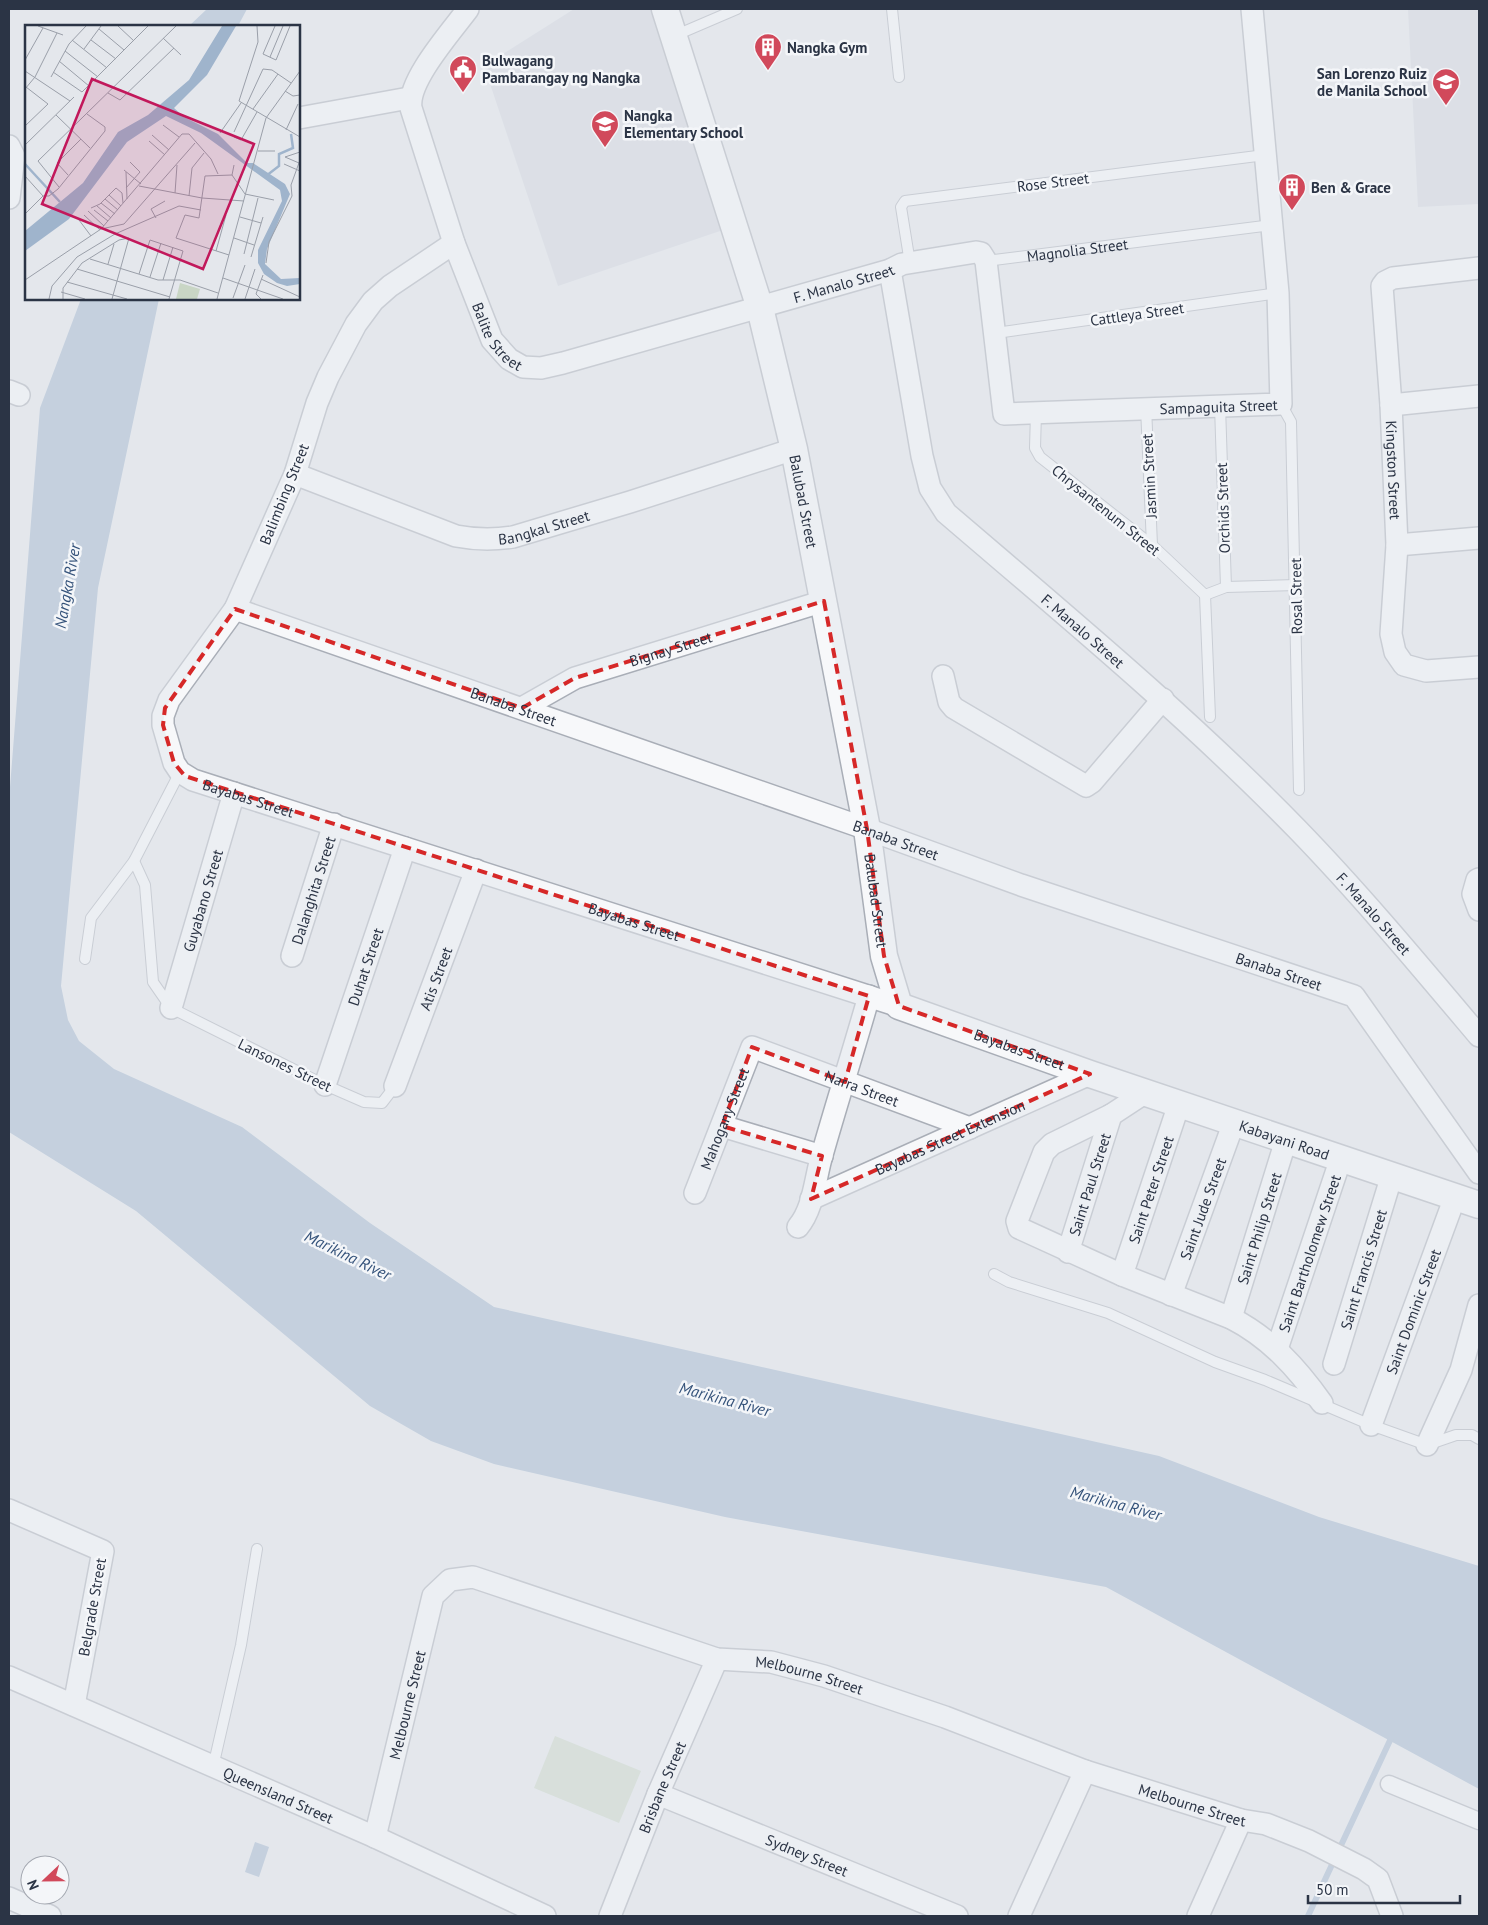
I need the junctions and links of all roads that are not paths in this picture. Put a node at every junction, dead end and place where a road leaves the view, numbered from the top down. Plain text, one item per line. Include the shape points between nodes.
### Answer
1 (468, 9) edge
2 (664, 9) edge
3 (737, 9) edge
4 (892, 9) edge
5 (1252, 9) edge
6 (673, 36) junction
7 (899, 77) dead end
8 (409, 98) junction
9 (300, 118) edge
10 (9, 146) edge
11 (1265, 155) junction
12 (9, 198) edge
13 (1272, 225) junction
14 (454, 243) junction
15 (986, 261) junction
16 (910, 263) junction
17 (1479, 268) edge
18 (890, 270) junction
19 (1278, 293) junction
20 (760, 308) junction
21 (996, 333) junction
22 (1479, 396) edge
23 (1281, 404) junction
24 (1391, 404) junction
25 (1220, 406) junction
26 (1146, 407) junction
27 (1036, 412) junction
28 (794, 449) junction
29 (295, 474) junction
30 (1479, 538) edge
31 (1152, 545) junction
32 (1397, 545) junction
33 (1296, 585) junction
34 (1226, 587) junction
35 (1204, 595) junction
36 (824, 601) junction
37 (235, 609) junction
38 (1479, 667) edge
39 (943, 676) dead end
40 (1163, 699) junction
41 (522, 708) junction
42 (1210, 717) dead end
43 (180, 772) junction
44 (1299, 790) dead end
45 (234, 792) junction
46 (334, 824) junction
47 (866, 829) junction
48 (406, 848) junction
49 (134, 861) junction
50 (476, 870) junction
51 (1478, 879) edge
52 (1479, 910) edge
53 (292, 956) dead end
54 (85, 959) dead end
55 (869, 996) junction
56 (899, 1006) junction
57 (171, 1008) junction
58 (1479, 1036) edge
59 (754, 1047) joint
60 (1090, 1074) junction
61 (845, 1082) junction
62 (324, 1086) junction
63 (395, 1086) joint
64 (1146, 1092) junction
65 (1179, 1104) junction
66 (1111, 1115) junction
67 (1234, 1122) junction
68 (722, 1126) junction
69 (970, 1128) junction
70 (1286, 1140) junction
71 (822, 1156) junction
72 (1341, 1158) junction
73 (1479, 1173) edge
74 (1392, 1175) junction
75 (694, 1193) dead end
76 (811, 1199) junction
77 (1467, 1201) edge
78 (798, 1227) dead end
79 (1068, 1252) junction
80 (994, 1274) dead end
81 (1122, 1275) junction
82 (1171, 1295) junction
83 (1479, 1305) edge
84 (1231, 1318) junction
85 (1277, 1349) junction
86 (1334, 1364) dead end
87 (1322, 1403) junction
88 (1372, 1425) junction
89 (1479, 1439) edge
90 (1427, 1444) junction
91 (9, 1510) edge
92 (257, 1549) dead end
93 (717, 1659) junction
94 (9, 1677) edge
95 (74, 1706) junction
96 (213, 1767) junction
97 (1085, 1771) junction
98 (1389, 1784) dead end
99 (658, 1794) junction
100 (1241, 1820) junction
101 (1479, 1821) edge
102 (375, 1837) junction
103 (9, 1898) edge
104 (50, 1916) edge
105 (545, 1916) edge
106 (610, 1916) edge
107 (957, 1916) edge
108 (1019, 1916) edge
109 (1198, 1916) edge
110 (1392, 1916) edge

1 - 8 street via 416,80
2 - 6 street, Balubad Street
3 - 6 lane
4 - 7 lane
5 - 11 street, Sampaguita Street
6 - 20 street, Balubad Street
8 - 9 street
8 - 14 street, Balite Street
10 - 12 street via 14,156
11 - 13 street, Sampaguita Street
11 - 16 lane, Rose Street via 905,201 901,206
13 - 15 lane, Magnolia Street
13 - 19 street, Sampaguita Street
14 - 20 street, Balite Street via 492,340 510,359 523,367 541,368 563,363
14 - 29 street, Balimbing Street via 390,286 373,301 356,324 317,403
15 - 16 street, Magnolia Street via 981,253 972,252
15 - 21 street, Sampaguita Street
16 - 18 street, Magnolia Street
17 - 24 street, Kingston Street via 1393,278 1382,286
18 - 20 street, F. Manalo Street
18 - 40 street, F. Manalo Street via 930,488 946,512
19 - 21 lane, Cattleya Street
19 - 23 street, Sampaguita Street
20 - 28 street, Balubad Street
21 - 27 street, Sampaguita Street via 1004,414
22 - 24 street
23 - 25 street, Sampaguita Street
23 - 33 lane, Rosal Street via 1292,422
24 - 32 street, Kingston Street
25 - 26 street, Sampaguita Street
25 - 34 lane, Orchids Street
26 - 27 street, Sampaguita Street
26 - 31 lane, Jasmin Street
27 - 31 lane, Chrysantenum Street via 1035,448 1040,457
28 - 29 street, Bangkal Street via 630,502 495,540 456,536
28 - 36 street, Balubad Street
29 - 37 street, Balimbing Street
30 - 32 street
31 - 35 lane, Chrysantenum Street
32 - 38 street, Kingston Street via 1391,634 1395,652 1404,665 1426,671
33 - 34 lane
33 - 44 lane, Rosal Street
34 - 35 lane
35 - 42 lane
36 - 41 street, Bignay Street via 575,678
36 - 47 street, Balubad Street
37 - 41 street, Banaba Street
37 - 43 street, Balimbing Street via 176,688 165,708 163,725 174,763
39 - 40 street via 949,702 954,708 1086,786
40 - 58 street, F. Manalo Street via 1297,829 1363,900
41 - 47 street, Banaba Street
43 - 45 street, Bayabas Street via 193,780
43 - 49 lane
45 - 46 street, Bayabas Street
45 - 57 street, Guyabano Street
46 - 48 street, Bayabas Street
46 - 53 street, Dalanghita Street
47 - 56 street, Balubad Street via 884,956
47 - 73 street, Banaba Street via 1021,885 1354,996
48 - 50 street, Bayabas Street
48 - 62 street, Duhat Street
49 - 54 lane via 91,918
49 - 57 lane via 145,885 153,982
50 - 55 street, Bayabas Street
50 - 63 street, Atis Street
51 - 52 street via 1474,894
55 - 56 street, Bayabas Street
55 - 61 street
56 - 60 street, Bayabas Street
57 - 62 lane, Lansones Street
59 - 61 street, Narra Street
59 - 68 street, Mahogany Street via 750,1049
60 - 64 street, Kabayani Road
60 - 69 street, Bayabas Street Extension
61 - 69 street, Narra Street
61 - 71 street
62 - 63 lane, Lansones Street via 364,1102 382,1103
64 - 65 street, Kabayani Road
64 - 66 street
65 - 67 street, Kabayani Road
65 - 81 street, Saint Peter Street
66 - 79 street, Saint Paul Street
66 - 79 street via 1064,1136 1044,1152 1018,1221 1024,1232
67 - 70 street, Kabayani Road
67 - 82 street, Saint Jude Street
68 - 71 street
68 - 75 street, Mahogany Street
69 - 76 street, Bayabas Street Extension
70 - 72 street, Kabayani Road
70 - 84 street, Saint Philip Street
71 - 76 street
72 - 74 street, Kabayani Road
72 - 85 street, Saint Bartholomew Street
74 - 77 street, Kabayani Road
74 - 86 street, Saint Francis Street
76 - 78 street
77 - 88 street, Saint Dominic Street
79 - 81 street
80 - 87 lane via 1009,1282 1108,1314 1215,1362
81 - 82 street
82 - 84 street
83 - 90 street via 1461,1370
84 - 85 street via 1252,1329
85 - 87 street
87 - 88 lane
88 - 90 lane
89 - 90 lane via 1472,1435 1456,1436
91 - 95 street, Belgrade Street via 103,1551
92 - 96 lane via 241,1645
93 - 97 street, Melbourne Street via 771,1662 824,1676 945,1717
93 - 99 street, Brisbane Street
93 - 102 street, Melbourne Street via 473,1577 450,1580 433,1596
94 - 95 street, Queensland Street
95 - 96 street, Queensland Street
96 - 102 street, Queensland Street
97 - 100 street, Melbourne Street
97 - 108 street
98 - 101 street
99 - 106 street, Brisbane Street
99 - 107 street, Sydney Street
100 - 109 street
100 - 110 street, Melbourne Street via 1266,1824 1309,1841 1364,1869 1378,1879
102 - 105 street, Queensland Street
103 - 104 street

